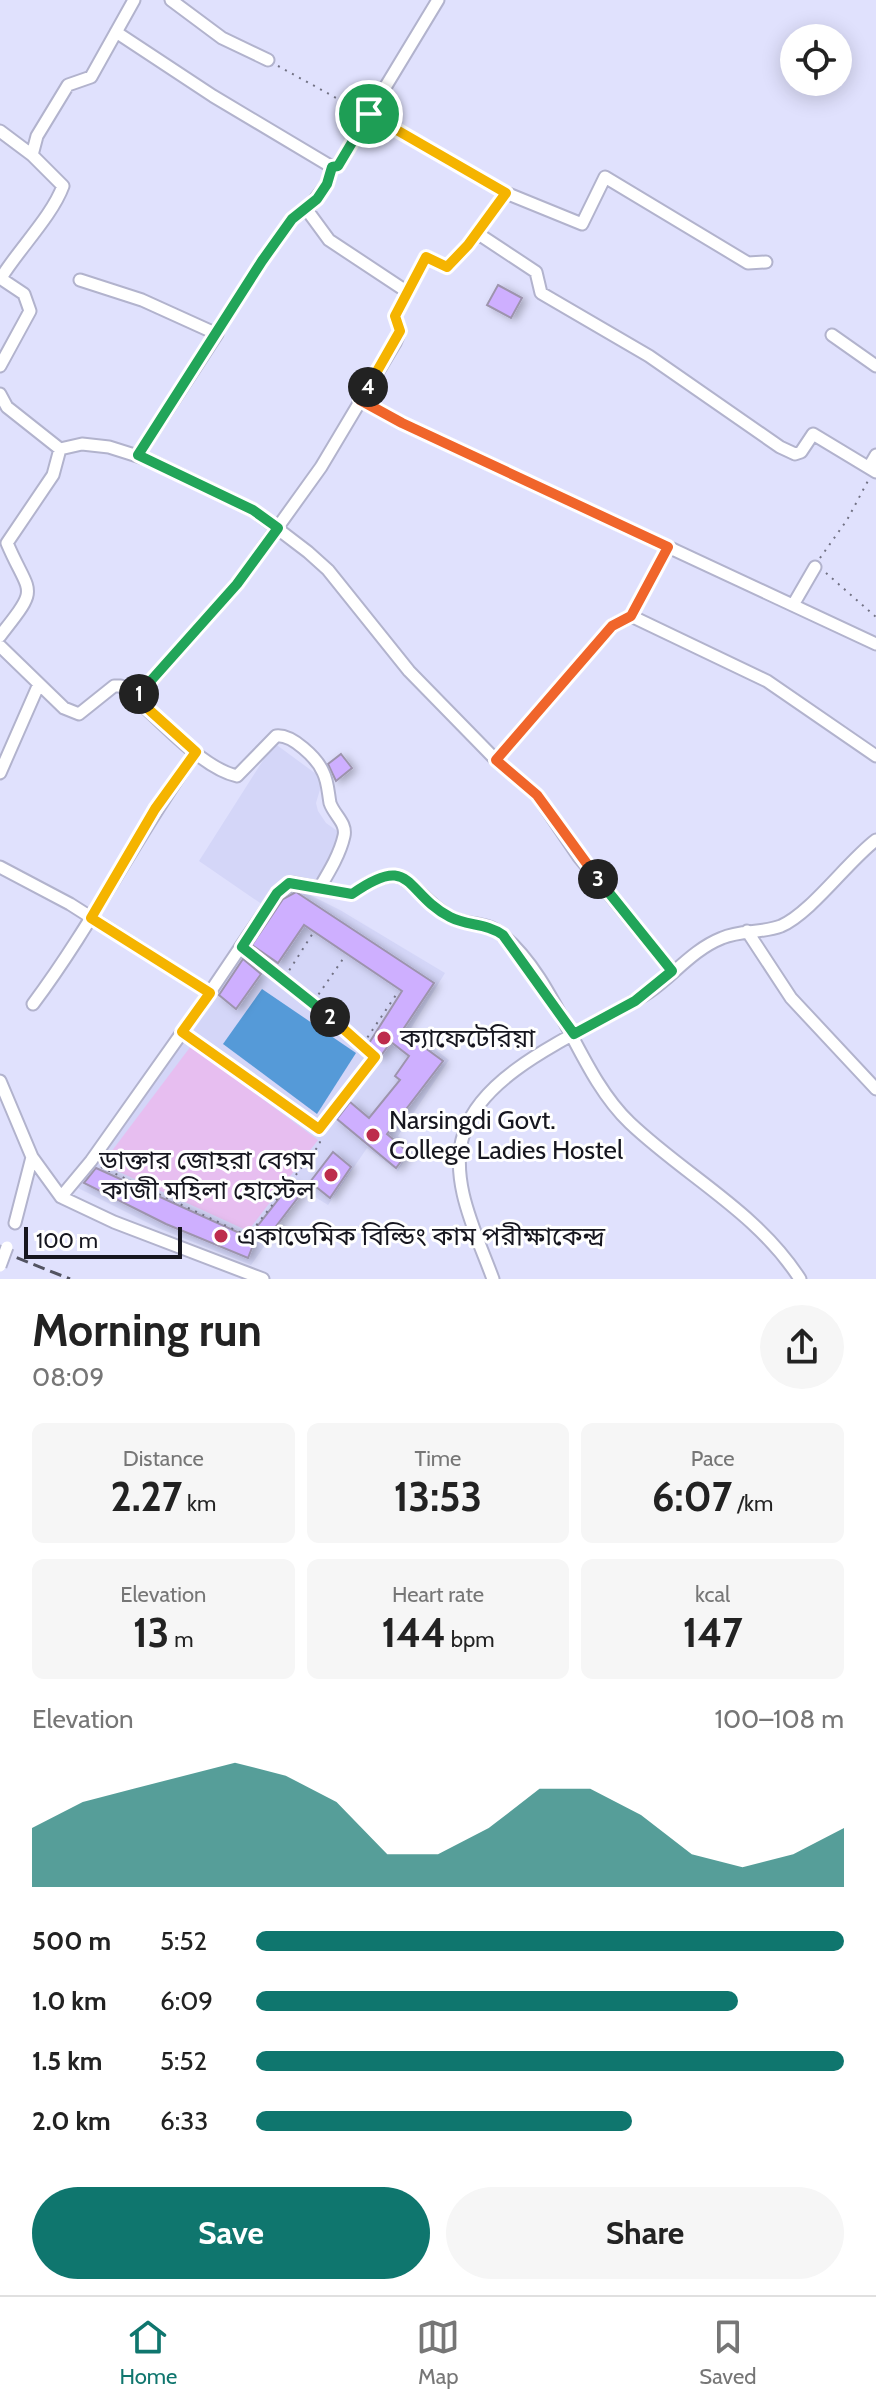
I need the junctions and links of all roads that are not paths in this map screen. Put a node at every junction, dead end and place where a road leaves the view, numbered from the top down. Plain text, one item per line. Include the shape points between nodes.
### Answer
1 (134, 0) edge
2 (171, 0) edge
3 (438, 0) edge
4 (116, 32) junction
5 (268, 60) road end
6 (369, 114) junction
7 (0, 131) edge
8 (32, 155) junction
9 (332, 167) junction
10 (506, 193) junction
11 (477, 233) junction
12 (766, 262) dead end
13 (0, 278) edge
14 (80, 280) dead end
15 (406, 291) junction
16 (832, 335) dead end
17 (0, 366) edge
18 (876, 366) edge
19 (0, 394) edge
20 (360, 400) junction
21 (60, 449) junction
22 (138, 455) junction
23 (876, 455) edge
24 (873, 470) edge
25 (278, 528) junction
26 (668, 547) junction
27 (815, 567) road end
28 (793, 605) junction
29 (631, 616) junction
30 (0, 636) edge
31 (876, 644) edge
32 (0, 646) edge
33 (39, 684) junction
34 (136, 698) junction
35 (196, 752) junction
36 (876, 756) edge
37 (496, 760) junction
38 (0, 773) edge
39 (876, 840) edge
40 (0, 867) edge
41 (320, 887) junction
42 (91, 918) junction
43 (747, 931) junction
44 (672, 971) junction
45 (210, 993) junction
46 (33, 1004) dead end
47 (574, 1034) junction
48 (0, 1081) edge
49 (876, 1089) edge
50 (32, 1157) junction
51 (61, 1197) junction
52 (15, 1223) dead end
53 (7, 1247) dead end
54 (0, 1266) edge
55 (263, 1279) edge
56 (493, 1279) edge
57 (800, 1279) edge

1 - 4 street
2 - 5 street via 222,38
3 - 6 street
4 - 8 street via 91,77 68,85 37,136
4 - 9 street
6 - 9 street via 338,166
6 - 10 street
7 - 8 street
8 - 13 street via 63,186
9 - 15 street via 327,184 307,210 329,240
10 - 11 street
10 - 12 street via 582,224 605,177 748,263
11 - 15 street via 447,267 426,257
11 - 24 street via 536,272 541,293 649,356 780,447 801,452 813,434
13 - 17 street via 24,294 30,311
14 - 22 street via 217,334
15 - 20 street via 395,316 400,331
16 - 18 street
19 - 21 street via 7,407
20 - 25 street
20 - 26 street
21 - 22 street via 82,444
21 - 30 street via 53,475 7,543 30,592
22 - 25 street via 253,510
23 - 24 street
25 - 34 street via 237,584
25 - 37 street via 328,570 409,671
26 - 28 street
26 - 29 street
27 - 28 street
28 - 31 street
29 - 36 street via 767,681
29 - 37 street via 612,626
32 - 33 street
33 - 34 street via 64,708 79,714 114,686
33 - 38 street
34 - 35 street
35 - 41 street via 237,776 282,735 319,764 345,834
35 - 42 street via 155,809
37 - 44 street via 537,795 579,857
39 - 43 street via 782,925
40 - 42 street
41 - 45 street via 284,886
41 - 47 street via 352,894 379,875 395,876 448,916 494,928 514,946
42 - 45 street
42 - 46 street
43 - 44 street via 722,938
43 - 49 street via 791,998
44 - 47 street via 644,995
45 - 51 street
47 - 56 street via 499,1085 475,1108 463,1134 459,1178
47 - 57 street via 602,1092 629,1122 735,1206 783,1252
48 - 50 street
50 - 51 street
50 - 52 street
51 - 55 street
53 - 54 street, bridge

